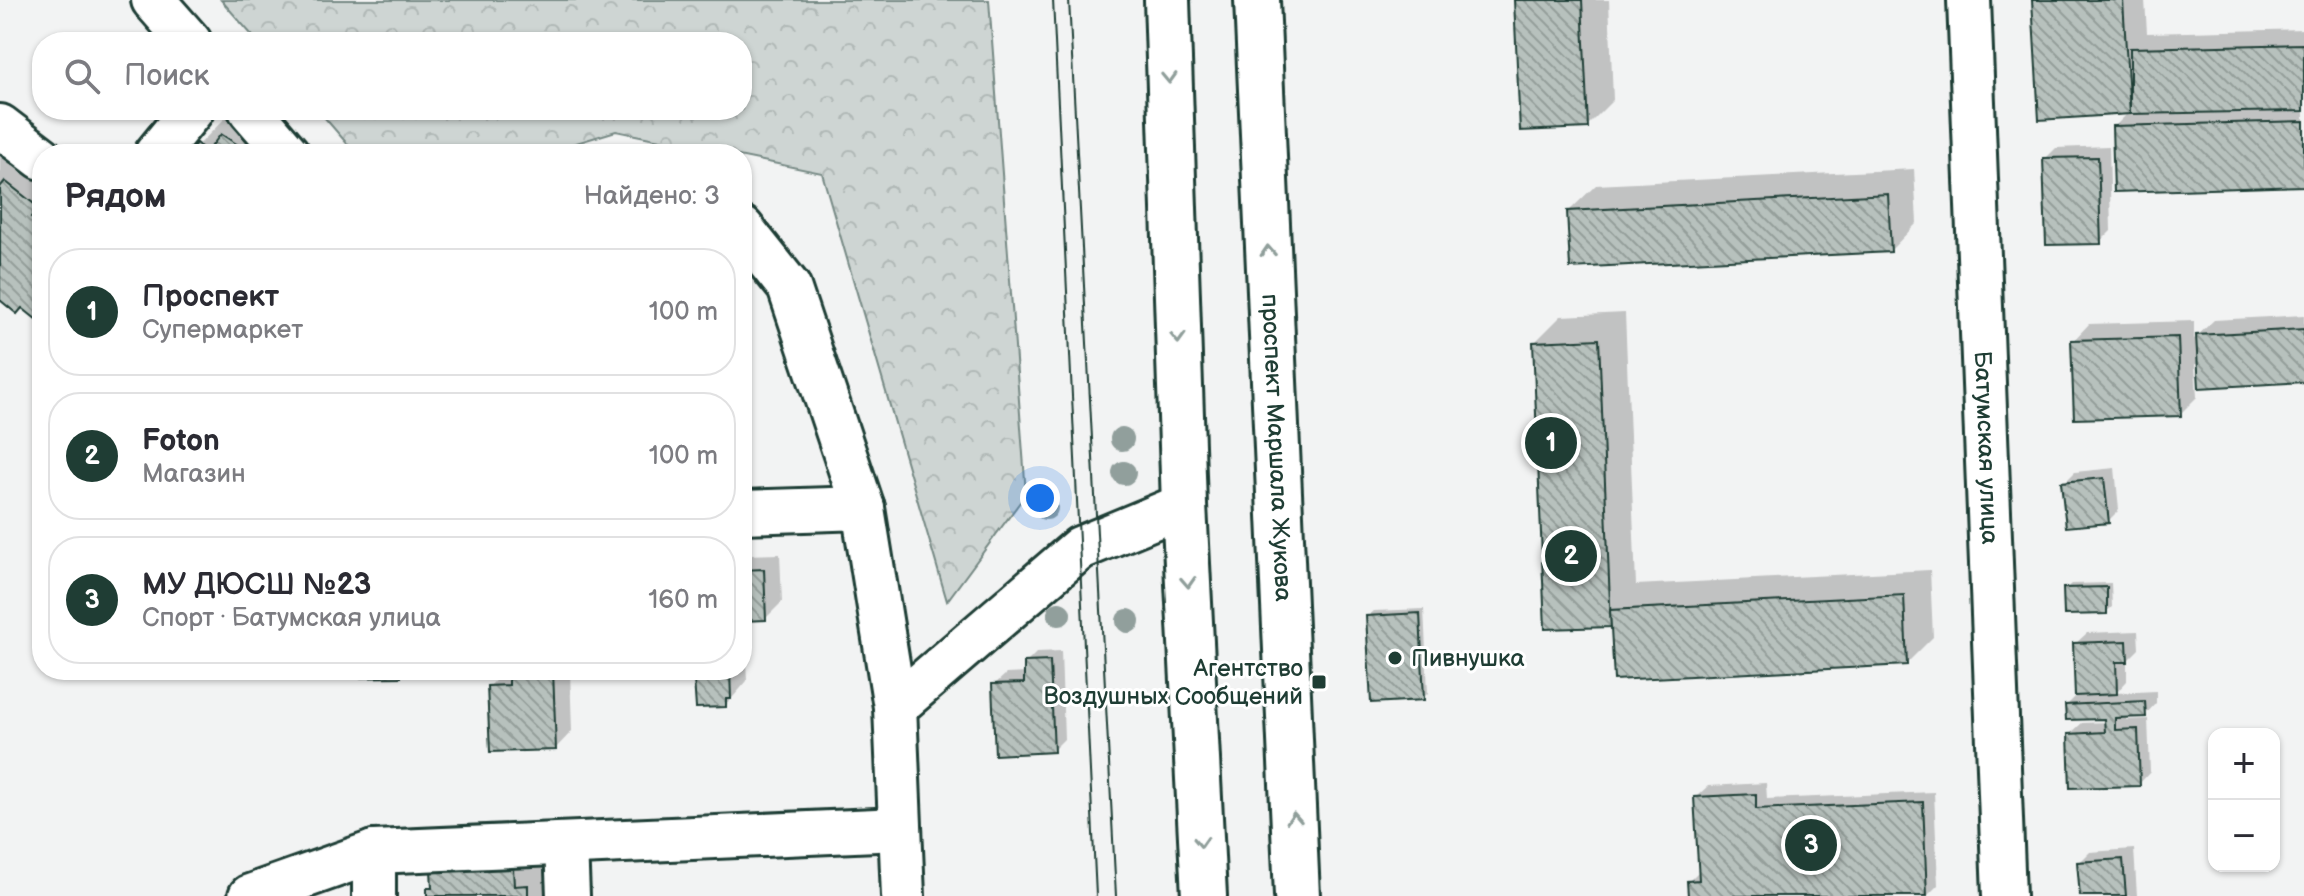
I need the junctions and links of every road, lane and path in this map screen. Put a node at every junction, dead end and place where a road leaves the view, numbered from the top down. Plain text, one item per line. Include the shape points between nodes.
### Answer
1 (153, 0) edge
2 (1167, 0) edge
3 (1257, 0) edge
4 (1969, 0) edge
5 (181, 32) edge
6 (184, 120) edge
7 (259, 120) edge
8 (0, 126) edge
9 (164, 144) edge
10 (279, 144) edge
11 (32, 150) edge
12 (752, 241) edge
13 (1184, 505) junction
14 (863, 508) junction
15 (752, 512) edge
16 (895, 707) junction
17 (899, 829) junction
18 (566, 845) junction
19 (374, 852) junction
20 (250, 896) edge
21 (374, 896) edge
22 (568, 896) edge
23 (903, 896) edge
24 (1204, 896) edge
25 (1297, 896) edge
26 (2004, 896) edge

1 - 5 street
2 -> 13 highway
25 -> 3 highway, проспект Маршала Жукова
4 - 26 street, Батумская улица
6 - 9 street
7 - 10 street
8 - 11 street
12 - 14 street via 789,287
13 - 16 street via 1080,548
13 -> 24 highway
14 - 15 street
14 - 16 street
16 - 17 street
17 - 18 street
17 - 23 street
18 - 19 street
18 - 22 street
19 - 20 street
19 - 21 street

